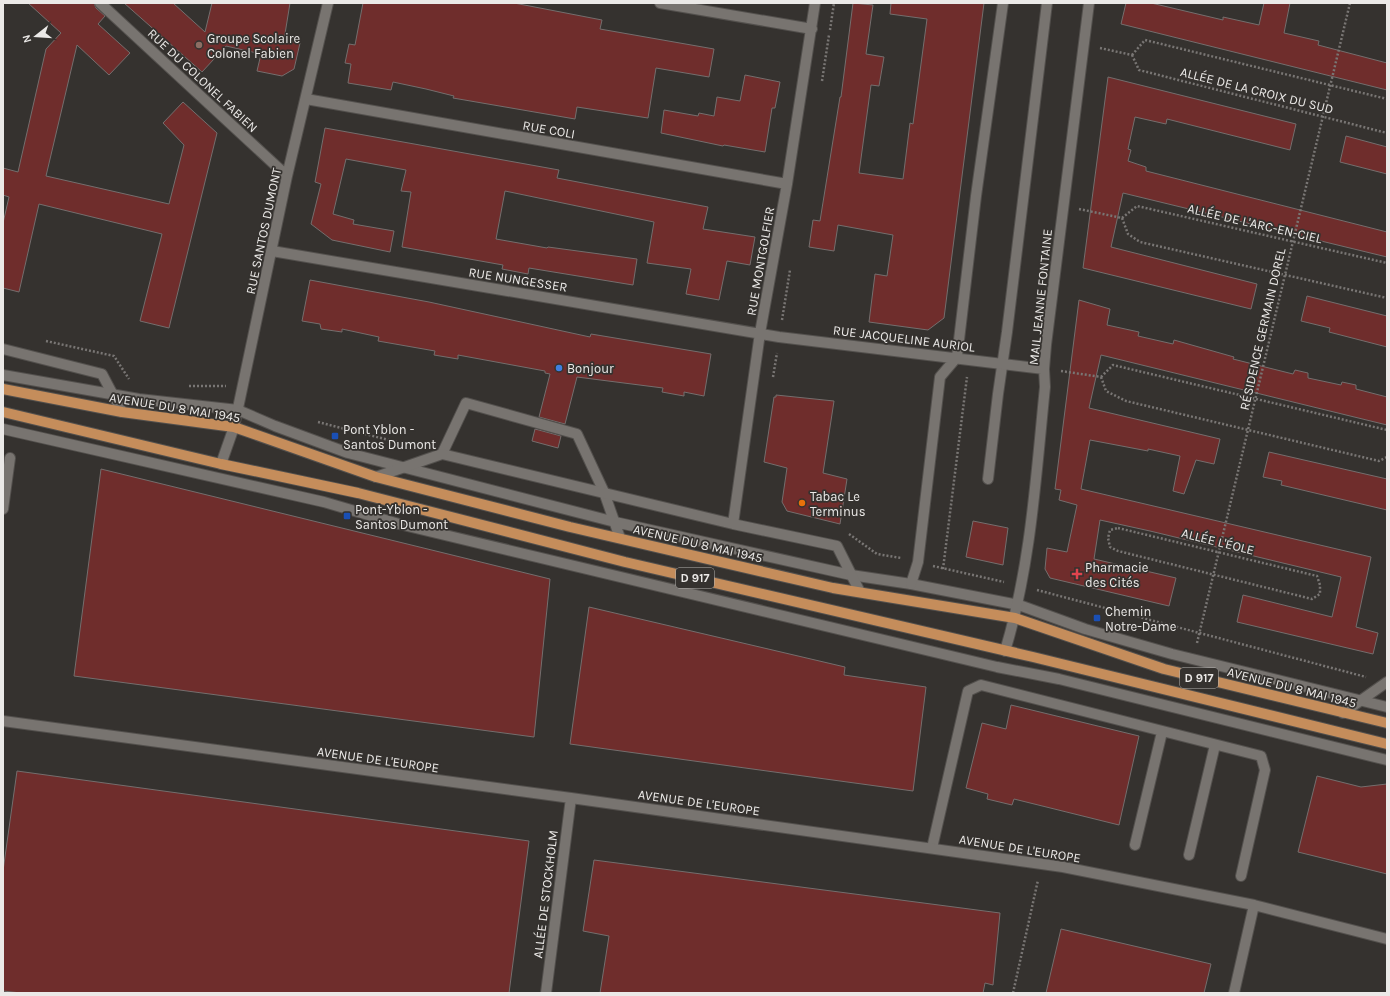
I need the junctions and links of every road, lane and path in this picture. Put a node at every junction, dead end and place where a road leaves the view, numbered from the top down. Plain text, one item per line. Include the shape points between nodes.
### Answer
1 (100, 3) edge
2 (328, 3) edge
3 (660, 3) edge
4 (815, 3) edge
5 (1003, 3) edge
6 (1047, 3) edge
7 (1089, 3) edge
8 (1350, 3) edge
9 (812, 29) junction
10 (1084, 45) junction
11 (1132, 55) junction
12 (1331, 84) junction
13 (306, 99) junction
14 (1387, 99) edge
15 (1323, 117) junction
16 (1387, 133) edge
17 (287, 176) junction
18 (787, 184) junction
19 (1063, 207) junction
20 (1122, 218) junction
21 (1293, 242) junction
22 (272, 251) junction
23 (1387, 263) edge
24 (1285, 274) junction
25 (1387, 298) edge
26 (760, 333) junction
27 (3, 349) edge
28 (958, 357) junction
29 (1002, 363) junction
30 (1044, 369) junction
31 (3, 375) edge
32 (1101, 377) junction
33 (3, 389) edge
34 (113, 394) junction
35 (1256, 398) junction
36 (238, 410) junction
37 (3, 412) edge
38 (122, 412) junction
39 (234, 427) junction
40 (3, 429) edge
41 (1248, 430) junction
42 (1387, 430) edge
43 (442, 454) junction
44 (1387, 457) edge
45 (10, 458) dead end
46 (221, 464) junction
47 (404, 467) junction
48 (376, 477) junction
49 (988, 479) dead end
50 (604, 492) junction
51 (3, 509) edge
52 (614, 522) junction
53 (733, 524) junction
54 (620, 538) junction
55 (1219, 551) junction
56 (877, 554) dead end
57 (918, 562) junction
58 (851, 575) junction
59 (1213, 576) junction
60 (911, 584) junction
61 (1021, 586) junction
62 (860, 592) junction
63 (1018, 605) junction
64 (1015, 618) junction
65 (1200, 633) junction
66 (1005, 651) junction
67 (1193, 659) junction
68 (1386, 682) edge
69 (1361, 701) junction
70 (1387, 707) edge
71 (1343, 713) junction
72 (3, 721) edge
73 (1387, 723) edge
74 (1162, 732) junction
75 (1387, 744) edge
76 (1214, 745) junction
77 (1387, 760) edge
78 (571, 798) junction
79 (1135, 845) dead end
80 (932, 848) junction
81 (1189, 855) dead end
82 (1042, 864) junction
83 (1241, 876) dead end
84 (1254, 905) junction
85 (1387, 938) edge
86 (546, 993) edge
87 (1013, 993) edge
88 (1234, 993) edge

1 - 17 street, RUE DU COLONEL FABIEN
2 - 13 street, RUE SANTOS DUMONT
3 - 9 street
4 - 9 street, RUE MONTGOLFIER
5 - 28 street via 976,196
6 - 29 street
7 - 10 street, MAIL JEANNE FONTAINE
8 - 12 path, RÉSIDENCE GERMAIN DOREL
9 - 18 street, RUE MONTGOLFIER
10 - 11 path
10 - 19 street, MAIL JEANNE FONTAINE
11 - 12 path, ALLÉE DE LA CROIX DU SUD via 1145,40
11 - 15 path, ALLÉE DE LA CROIX DU SUD via 1139,70
12 - 14 path, ALLÉE DE LA CROIX DU SUD
12 - 15 path, RÉSIDENCE GERMAIN DOREL
13 - 17 street, RUE SANTOS DUMONT
13 - 18 street, RUE COLI
15 - 16 path, ALLÉE DE LA CROIX DU SUD
15 - 21 path, RÉSIDENCE GERMAIN DOREL
17 - 22 street, RUE SANTOS DUMONT
18 - 26 street, RUE MONTGOLFIER
19 - 20 path
19 - 30 street, MAIL JEANNE FONTAINE
20 - 21 path, ALLÉE DE L'ARC-EN-CIEL via 1138,206
20 - 24 path via 1128,234 1140,242
21 - 23 path, ALLÉE DE L'ARC-EN-CIEL
21 - 24 path, RÉSIDENCE GERMAIN DOREL
22 - 26 street, RUE NUNGESSER
22 - 36 street, RUE SANTOS DUMONT
24 - 25 path
24 - 35 path, RÉSIDENCE GERMAIN DOREL
26 - 28 street, RUE JACQUELINE AURIOL
26 - 53 street, RUE MONTGOLFIER
27 - 34 street, AVENUE DU 8 MAI 1945 via 102,374
28 - 29 street, RUE JACQUELINE AURIOL
28 - 57 street via 940,377
29 - 30 street, RUE JACQUELINE AURIOL
29 - 49 street
30 - 32 path
30 - 61 street, MAIL JEANNE FONTAINE via 1043,410 1030,532
31 - 34 street
32 - 35 path via 1113,366
32 - 41 path via 1106,391 1126,401
33 - 38 main road, AVENUE DU 8 MAI 1945 / D 917
34 - 36 street
34 - 38 street
35 - 41 path, RÉSIDENCE GERMAIN DOREL
35 - 42 path
36 - 39 street, RUE SANTOS DUMONT
36 - 47 street via 348,453
37 - 46 main road, D 917
38 - 39 main road, AVENUE DU 8 MAI 1945 / D 917
39 - 46 street, RUE SANTOS DUMONT
39 - 48 main road, AVENUE DU 8 MAI 1945 / D 917
40 - 77 street via 324,502 407,526 997,667 1059,679
41 - 44 path via 1380,461
41 - 55 path, RÉSIDENCE GERMAIN DOREL
43 - 47 street
43 - 50 street
43 - 50 street via 466,403 577,434
45 - 51 street
46 - 66 main road, D 917 via 358,493 625,562
47 - 48 street
47 - 52 street
48 - 54 main road, AVENUE DU 8 MAI 1945 / D 917
50 - 52 street
50 - 53 street
52 - 54 street
52 - 58 street
53 - 58 street via 836,546
54 - 62 main road, AVENUE DU 8 MAI 1945 / D 917 via 833,588
55 - 59 path, RÉSIDENCE GERMAIN DOREL
55 - 59 path, ALLÉE L'ÉOLE via 1317,576 1320,594 1312,599
55 - 59 path, ALLÉE L'ÉOLE via 1118,528 1110,530 1108,538 1110,547 1118,551
56 - 57 path
57 - 60 street
57 - 61 path
58 - 60 street
58 - 62 street
59 - 65 path, RÉSIDENCE GERMAIN DOREL
60 - 63 street
61 - 63 street, MAIL JEANNE FONTAINE
61 - 65 path
62 - 64 main road, AVENUE DU 8 MAI 1945 / D 917
63 - 64 street, MAIL JEANNE FONTAINE
63 - 67 street via 1085,629
64 - 66 street, MAIL JEANNE FONTAINE
64 - 71 main road, AVENUE DU 8 MAI 1945 / D 917 via 1164,669
65 - 67 path, RÉSIDENCE GERMAIN DOREL
65 - 68 path
66 - 75 main road, D 917
67 - 69 street
68 - 69 street
69 - 70 street
69 - 71 street
71 - 73 main road, AVENUE DU 8 MAI 1945 / D 917
72 - 78 street, AVENUE DE L'EUROPE
74 - 76 street
74 - 79 street
74 - 80 street via 981,685 968,691
76 - 81 street
76 - 83 street via 1261,756 1266,770
78 - 80 street, AVENUE DE L'EUROPE
78 - 86 street, ALLÉE DE STOCKHOLM
80 - 82 street, AVENUE DE L'EUROPE
82 - 84 street, AVENUE DE L'EUROPE
82 - 87 path
84 - 85 street, AVENUE DE L'EUROPE
84 - 88 street

